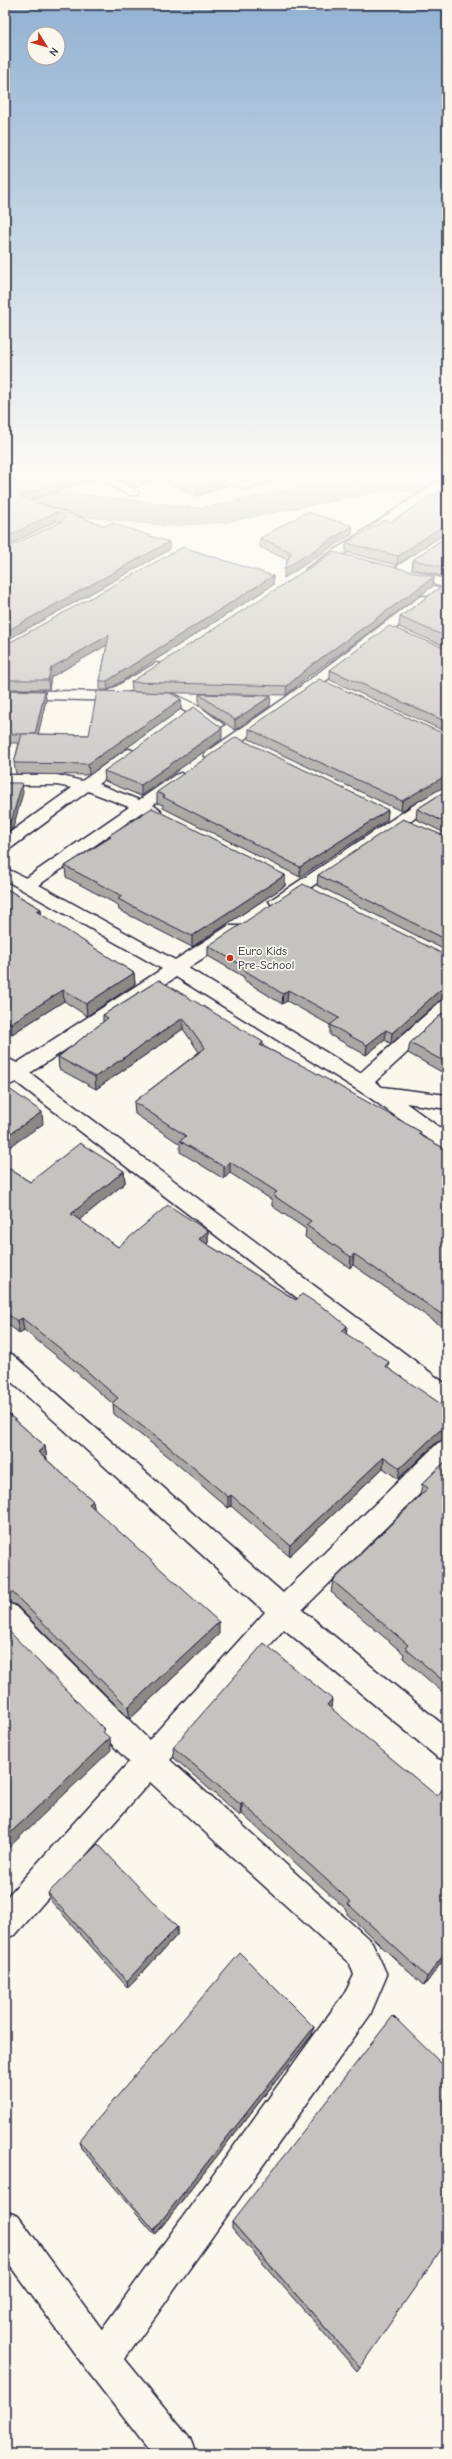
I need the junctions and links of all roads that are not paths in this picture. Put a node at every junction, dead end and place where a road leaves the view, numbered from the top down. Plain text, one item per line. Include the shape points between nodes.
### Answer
1 (438, 592) edge
2 (169, 659) edge
3 (315, 680) junction
4 (329, 687) edge
5 (5, 694) edge
6 (110, 697) junction
7 (142, 697) edge
8 (158, 698) edge
9 (267, 700) edge
10 (290, 701) junction
11 (199, 704) junction
12 (181, 718) edge
13 (241, 742) junction
14 (142, 745) edge
15 (5, 780) edge
16 (83, 787) junction
17 (447, 790) edge
18 (142, 805) junction
19 (393, 816) junction
20 (170, 819) edge
21 (420, 829) edge
22 (5, 844) edge
23 (5, 873) edge
24 (26, 886) junction
25 (176, 968) junction
26 (447, 1007) edge
27 (9, 1072) edge
28 (369, 1088) junction
29 (447, 1102) edge
30 (447, 1143) edge
31 (5, 1362) edge
32 (447, 1399) edge
33 (447, 1451) edge
34 (283, 1611) junction
35 (5, 1615) edge
36 (447, 1747) edge
37 (149, 1761) junction
38 (5, 1923) edge
39 (5, 2229) edge
40 (102, 2360) junction
41 (177, 2454) edge

1 - 3 street via 393,631
2 - 6 street
3 - 4 street
3 - 10 street
5 - 6 street
6 - 7 street
8 - 11 street via 174,698
9 - 10 street
10 - 13 street
11 - 12 street
11 - 13 street
13 - 18 street via 195,768
14 - 16 street
15 - 16 street via 57,780
16 - 18 street via 98,789
16 - 22 street
17 - 19 street
18 - 20 street
18 - 24 street
19 - 21 street
19 - 25 street via 301,886
23 - 24 street
24 - 25 street
25 - 27 street
25 - 28 street
26 - 28 street
27 - 32 street
28 - 29 street
28 - 30 street
31 - 34 street
33 - 34 street
34 - 36 street
34 - 37 street
35 - 37 street
37 - 38 street
37 - 40 street via 361,1953 371,1976 358,2003
39 - 40 street
40 - 41 street

